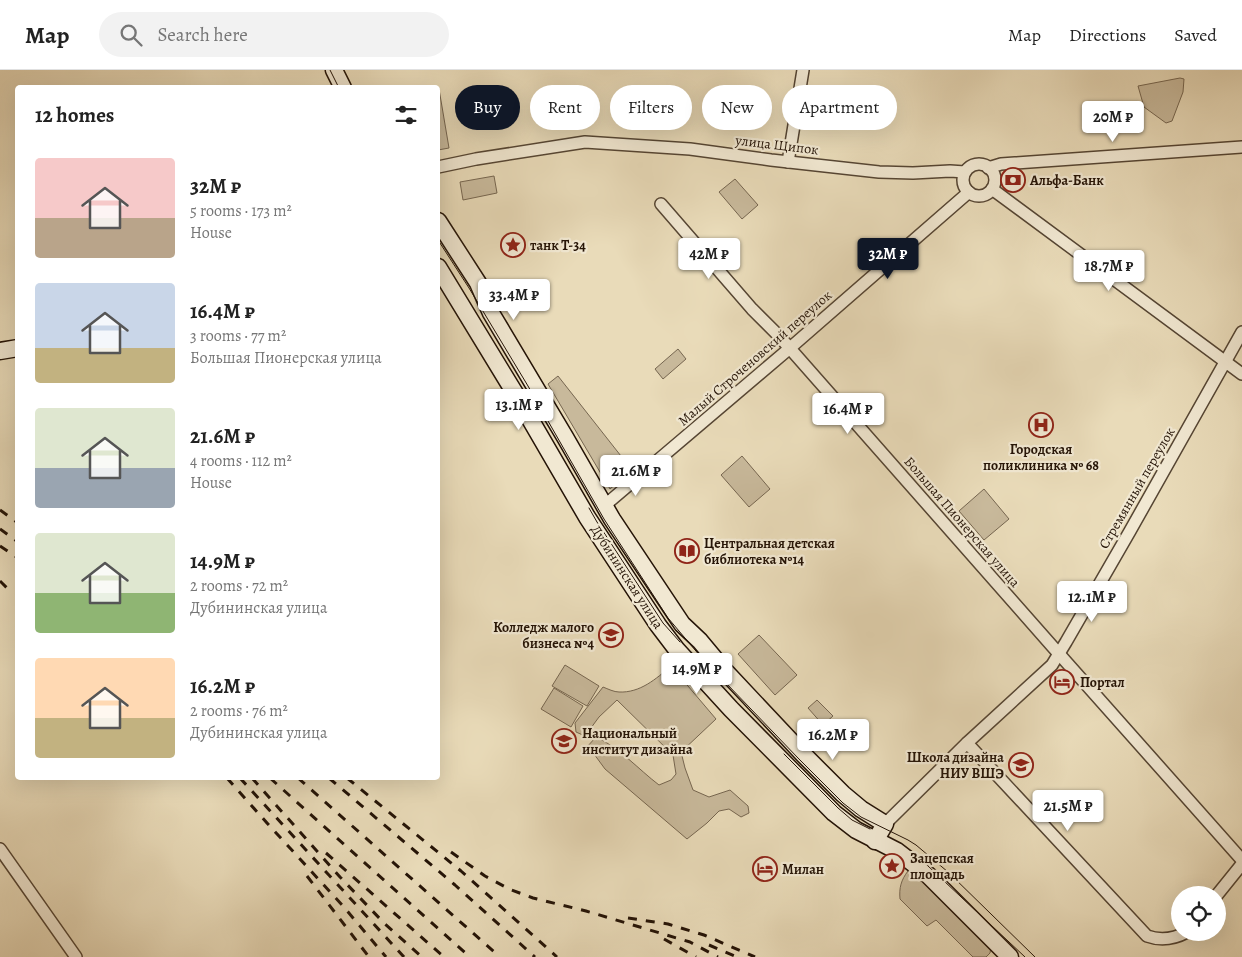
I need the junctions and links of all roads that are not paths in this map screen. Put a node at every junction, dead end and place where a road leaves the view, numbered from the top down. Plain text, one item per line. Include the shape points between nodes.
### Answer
1 (334, 70) edge
2 (803, 70) edge
3 (342, 85) edge
4 (1242, 147) edge
5 (788, 162) junction
6 (440, 167) edge
7 (988, 168) junction
8 (965, 172) junction
9 (992, 189) junction
10 (969, 192) junction
11 (661, 204) dead end
12 (440, 224) edge
13 (440, 270) edge
14 (1242, 332) edge
15 (15, 348) edge
16 (790, 348) junction
17 (0, 351) edge
18 (1225, 362) junction
19 (1242, 374) edge
20 (604, 506) junction
21 (1059, 654) junction
22 (967, 744) junction
23 (885, 824) junction
24 (875, 841) junction
25 (0, 849) edge
26 (1242, 862) edge
27 (1224, 886) edge
28 (1171, 938) edge
29 (1006, 952) edge
30 (76, 957) edge

1 - 3 main road
2 - 5 street
4 - 7 street via 1001,164
5 - 6 street, улица Щипок via 690,148 585,142
5 - 8 street, улица Щипок via 900,173
7 - 8 street via 976,164
7 - 9 street via 994,175
8 - 10 street via 963,183
9 - 10 street via 978,196
9 - 18 street
10 - 16 street, Малый Строченовский переулок
11 - 16 street, Большая Пионерская улица
12 - 20 main road, Дубининская улица via 478,283 491,313
13 - 24 main road, Дубининская улица via 587,517 658,626 724,701 828,806
14 - 18 street, Стремянный переулок
15 - 17 main road
16 - 20 street, Малый Строченовский переулок
16 - 21 street, Большая Пионерская улица
18 - 19 street
18 - 21 street, Стремянный переулок
20 - 23 main road, Дубининская улица via 682,624 843,794
21 - 22 street, Стремянный переулок via 1052,665
21 - 26 street, Большая Пионерская улица
22 - 23 street, Стремянный переулок
22 - 28 street via 1147,936 1157,940
23 - 24 main road
24 - 29 main road, Дубининская улица via 897,851 928,875
25 - 30 street
26 - 27 street

